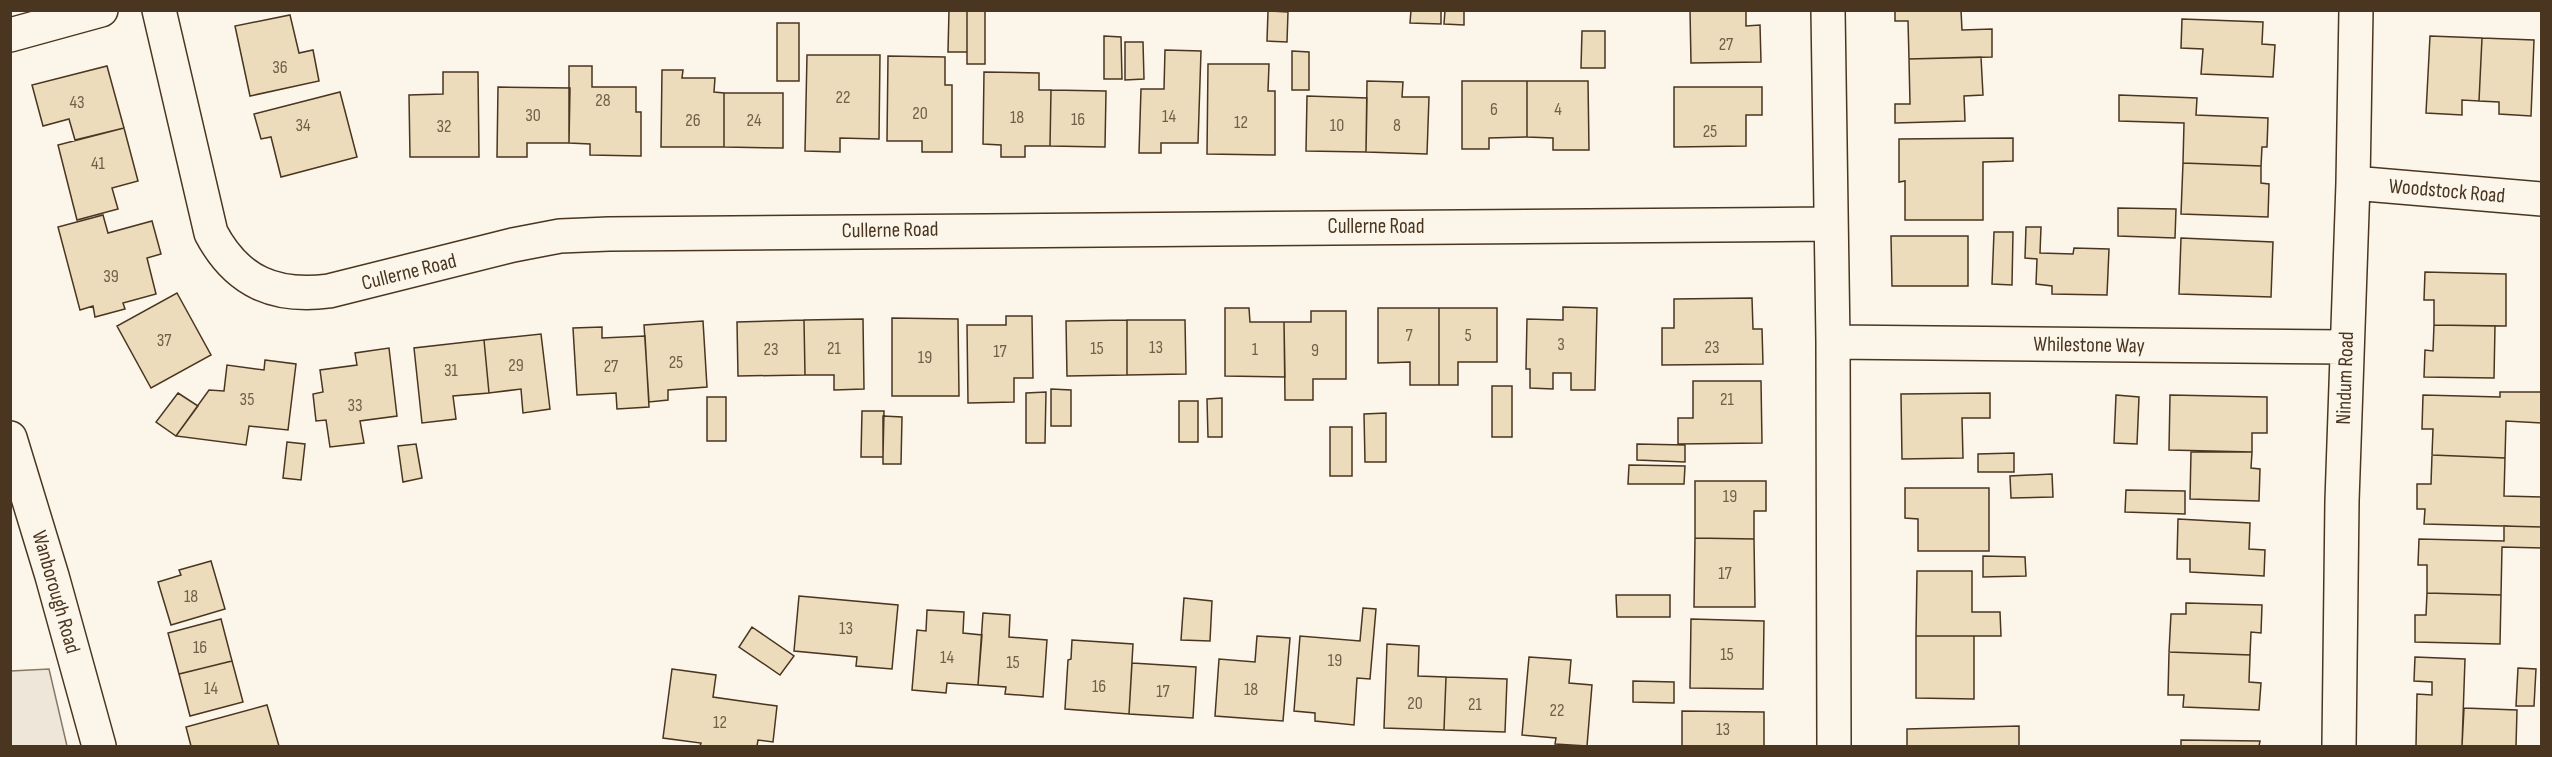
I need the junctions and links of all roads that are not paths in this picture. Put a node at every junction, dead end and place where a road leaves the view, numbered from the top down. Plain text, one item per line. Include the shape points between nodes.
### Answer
1 (101, 10) edge
2 (159, 10) edge
3 (1828, 10) edge
4 (2356, 10) edge
5 (10, 35) edge
6 (2353, 183) junction
7 (2541, 199) edge
8 (1829, 224) junction
9 (1833, 342) junction
10 (2346, 347) junction
11 (10, 438) edge
12 (99, 747) edge
13 (1834, 747) edge
14 (2339, 747) edge

1 - 5 street
2 - 8 street, Cullerne Road via 211,233 232,264 250,278 287,292 329,291 513,245 609,234
3 - 8 street
4 - 6 street, Nindum Road
6 - 7 street, Woodstock Road
6 - 10 street, Nindum Road
8 - 9 street
9 - 10 street, Whilestone Way
9 - 13 street
10 - 14 street, Nindum Road
11 - 12 street, Wanborough Road

